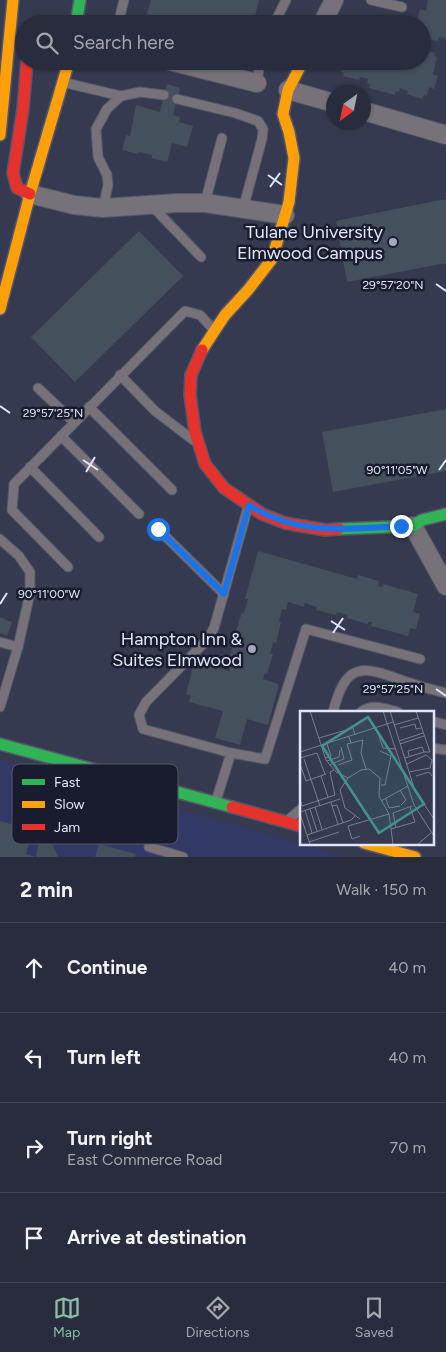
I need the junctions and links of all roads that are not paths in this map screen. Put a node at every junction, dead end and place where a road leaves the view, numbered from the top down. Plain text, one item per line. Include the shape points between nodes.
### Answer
1 (2, 0) edge
2 (13, 0) edge
3 (74, 0) edge
4 (80, 0) edge
5 (124, 0) edge
6 (286, 0) edge
7 (334, 0) edge
8 (372, 0) edge
9 (402, 7) dead end
10 (75, 15) edge
11 (77, 15) edge
12 (120, 15) edge
13 (278, 15) edge
14 (326, 15) edge
15 (9, 38) junction
16 (26, 70) edge
17 (67, 70) edge
18 (205, 70) edge
19 (258, 70) edge
20 (298, 70) edge
21 (64, 82) junction
22 (256, 83) joint
23 (288, 90) junction
24 (164, 95) dead end
25 (121, 96) junction
26 (177, 99) dead end
27 (326, 101) edge
28 (371, 113) edge
29 (446, 135) edge
30 (0, 136) edge
31 (222, 138) dead end
32 (30, 194) junction
33 (205, 203) junction
34 (151, 205) junction
35 (102, 208) junction
36 (243, 209) junction
37 (285, 215) junction
38 (201, 257) dead end
39 (2, 292) edge
40 (0, 309) edge
41 (215, 330) junction
42 (120, 375) junction
43 (38, 388) dead end
44 (89, 407) junction
45 (74, 422) junction
46 (61, 436) junction
47 (199, 445) junction
48 (30, 467) junction
49 (172, 490) dead end
50 (249, 505) junction
51 (139, 514) dead end
52 (446, 514) edge
53 (412, 526) junction
54 (158, 529) dead end
55 (99, 537) dead end
56 (0, 539) edge
57 (68, 567) dead end
58 (446, 586) edge
59 (224, 594) junction
60 (0, 642) edge
61 (18, 647) junction
62 (420, 659) dead end
63 (446, 692) edge
64 (0, 707) edge
65 (333, 711) edge
66 (362, 711) edge
67 (394, 711) edge
68 (0, 744) edge
69 (231, 753) junction
70 (73, 764) edge
71 (178, 793) edge
72 (216, 803) junction
73 (300, 810) edge
74 (286, 822) junction
75 (300, 826) edge
76 (150, 844) edge
77 (371, 844) edge
78 (401, 848) edge
79 (183, 857) edge
80 (415, 857) edge

1 - 15 main road
2 - 15 main road
3 - 10 main road
4 - 11 main road
5 - 12 lane
6 - 13 lane
7 - 14 street
8 - 9 lane
15 - 30 main road
16 - 32 main road via 13,174 18,188
17 - 21 main road
18 - 22 street
19 - 22 lane
20 - 23 main road
21 - 25 lane
21 - 32 main road
23 - 27 street
23 - 37 main road via 284,114 294,158
24 - 25 lane via 140,92
25 - 35 lane via 107,109 96,129 98,157 108,184
26 - 36 lane via 250,118 263,128
28 - 29 street
31 - 33 lane
32 - 35 street
32 - 39 main road
33 - 34 street
33 - 36 street
34 - 35 street
34 - 38 lane
36 - 37 street
37 - 41 main road via 272,259
39 - 40 main road
41 - 42 lane via 200,315 184,310
41 - 47 main road via 191,375 190,395
42 - 44 lane
42 - 47 lane via 155,411
43 - 45 lane
44 - 45 lane
44 - 49 lane
45 - 46 lane
46 - 48 lane
46 - 51 lane
47 - 50 main road via 205,464 224,488
48 - 55 lane
48 - 57 lane via 14,484 12,510
50 - 53 main road via 285,523 325,530
50 - 59 lane
52 - 53 main road
53 - 58 street
54 - 59 lane
56 - 61 lane via 19,556 30,572 30,594
59 - 69 lane via 208,639 146,702 139,715 143,729
60 - 61 lane
61 - 64 lane
62 - 69 lane via 306,629 265,759
63 - 65 lane via 362,670 349,676 341,687
66 - 67 lane via 374,706
68 - 70 main road
69 - 72 lane
71 - 72 main road
72 - 74 main road
73 - 74 lane
74 - 75 main road
76 - 79 lane via 149,847
77 - 78 main road
78 - 80 main road

